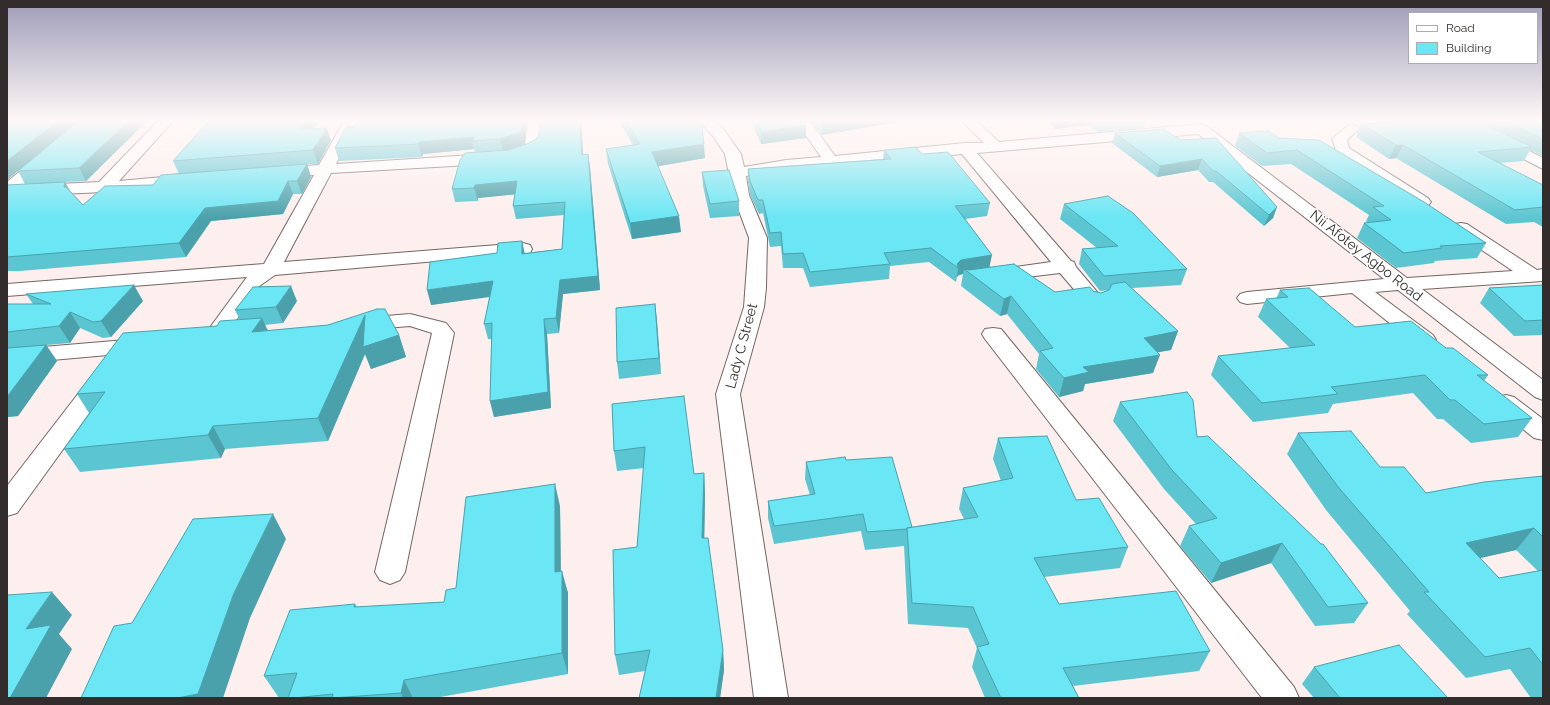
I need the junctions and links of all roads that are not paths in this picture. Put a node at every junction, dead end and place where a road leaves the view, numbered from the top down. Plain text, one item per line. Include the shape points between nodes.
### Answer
1 (50, 154) edge
2 (135, 154) edge
3 (333, 154) edge
4 (518, 154) edge
5 (733, 154) edge
6 (826, 154) edge
7 (904, 154) edge
8 (970, 154) edge
9 (1232, 154) edge
10 (1348, 154) edge
11 (1524, 154) edge
12 (831, 161) junction
13 (1543, 164) edge
14 (325, 169) junction
15 (737, 173) junction
16 (262, 174) edge
17 (199, 179) edge
18 (104, 187) junction
19 (7, 191) edge
20 (523, 249) edge
21 (1067, 266) junction
22 (271, 268) junction
23 (1538, 275) edge
24 (980, 277) edge
25 (1401, 284) junction
26 (1356, 287) junction
27 (7, 290) edge
28 (1247, 298) dead end
29 (1096, 303) edge
30 (339, 326) edge
31 (993, 334) dead end
32 (238, 335) edge
33 (1443, 355) edge
34 (7, 357) edge
35 (1487, 388) edge
36 (1543, 392) edge
37 (1543, 432) edge
38 (7, 506) edge
39 (390, 572) dead end
40 (771, 698) edge
41 (1282, 698) edge

1 - 19 street
2 - 18 street
3 - 14 street
4 - 14 street via 504,158
5 - 15 street, Lady C Street
6 - 12 street
7 - 12 street
8 - 21 street
9 - 25 street, Nii Afotey Agbo Road
10 - 23 street
11 - 13 street
12 - 15 street
14 - 16 street
14 - 22 street
15 - 40 street, Lady C Street via 741,195 758,238 756,288 754,307 728,394
17 - 18 street
18 - 19 street
20 - 22 street
21 - 24 street
21 - 29 street
22 - 27 street
22 - 32 street via 251,284 203,338
23 - 25 street
25 - 26 street
25 - 36 street, Nii Afotey Agbo Road
26 - 28 street
26 - 33 street
30 - 39 street via 410,320 440,327 443,333
31 - 41 street
34 - 38 street via 137,346
35 - 37 street

